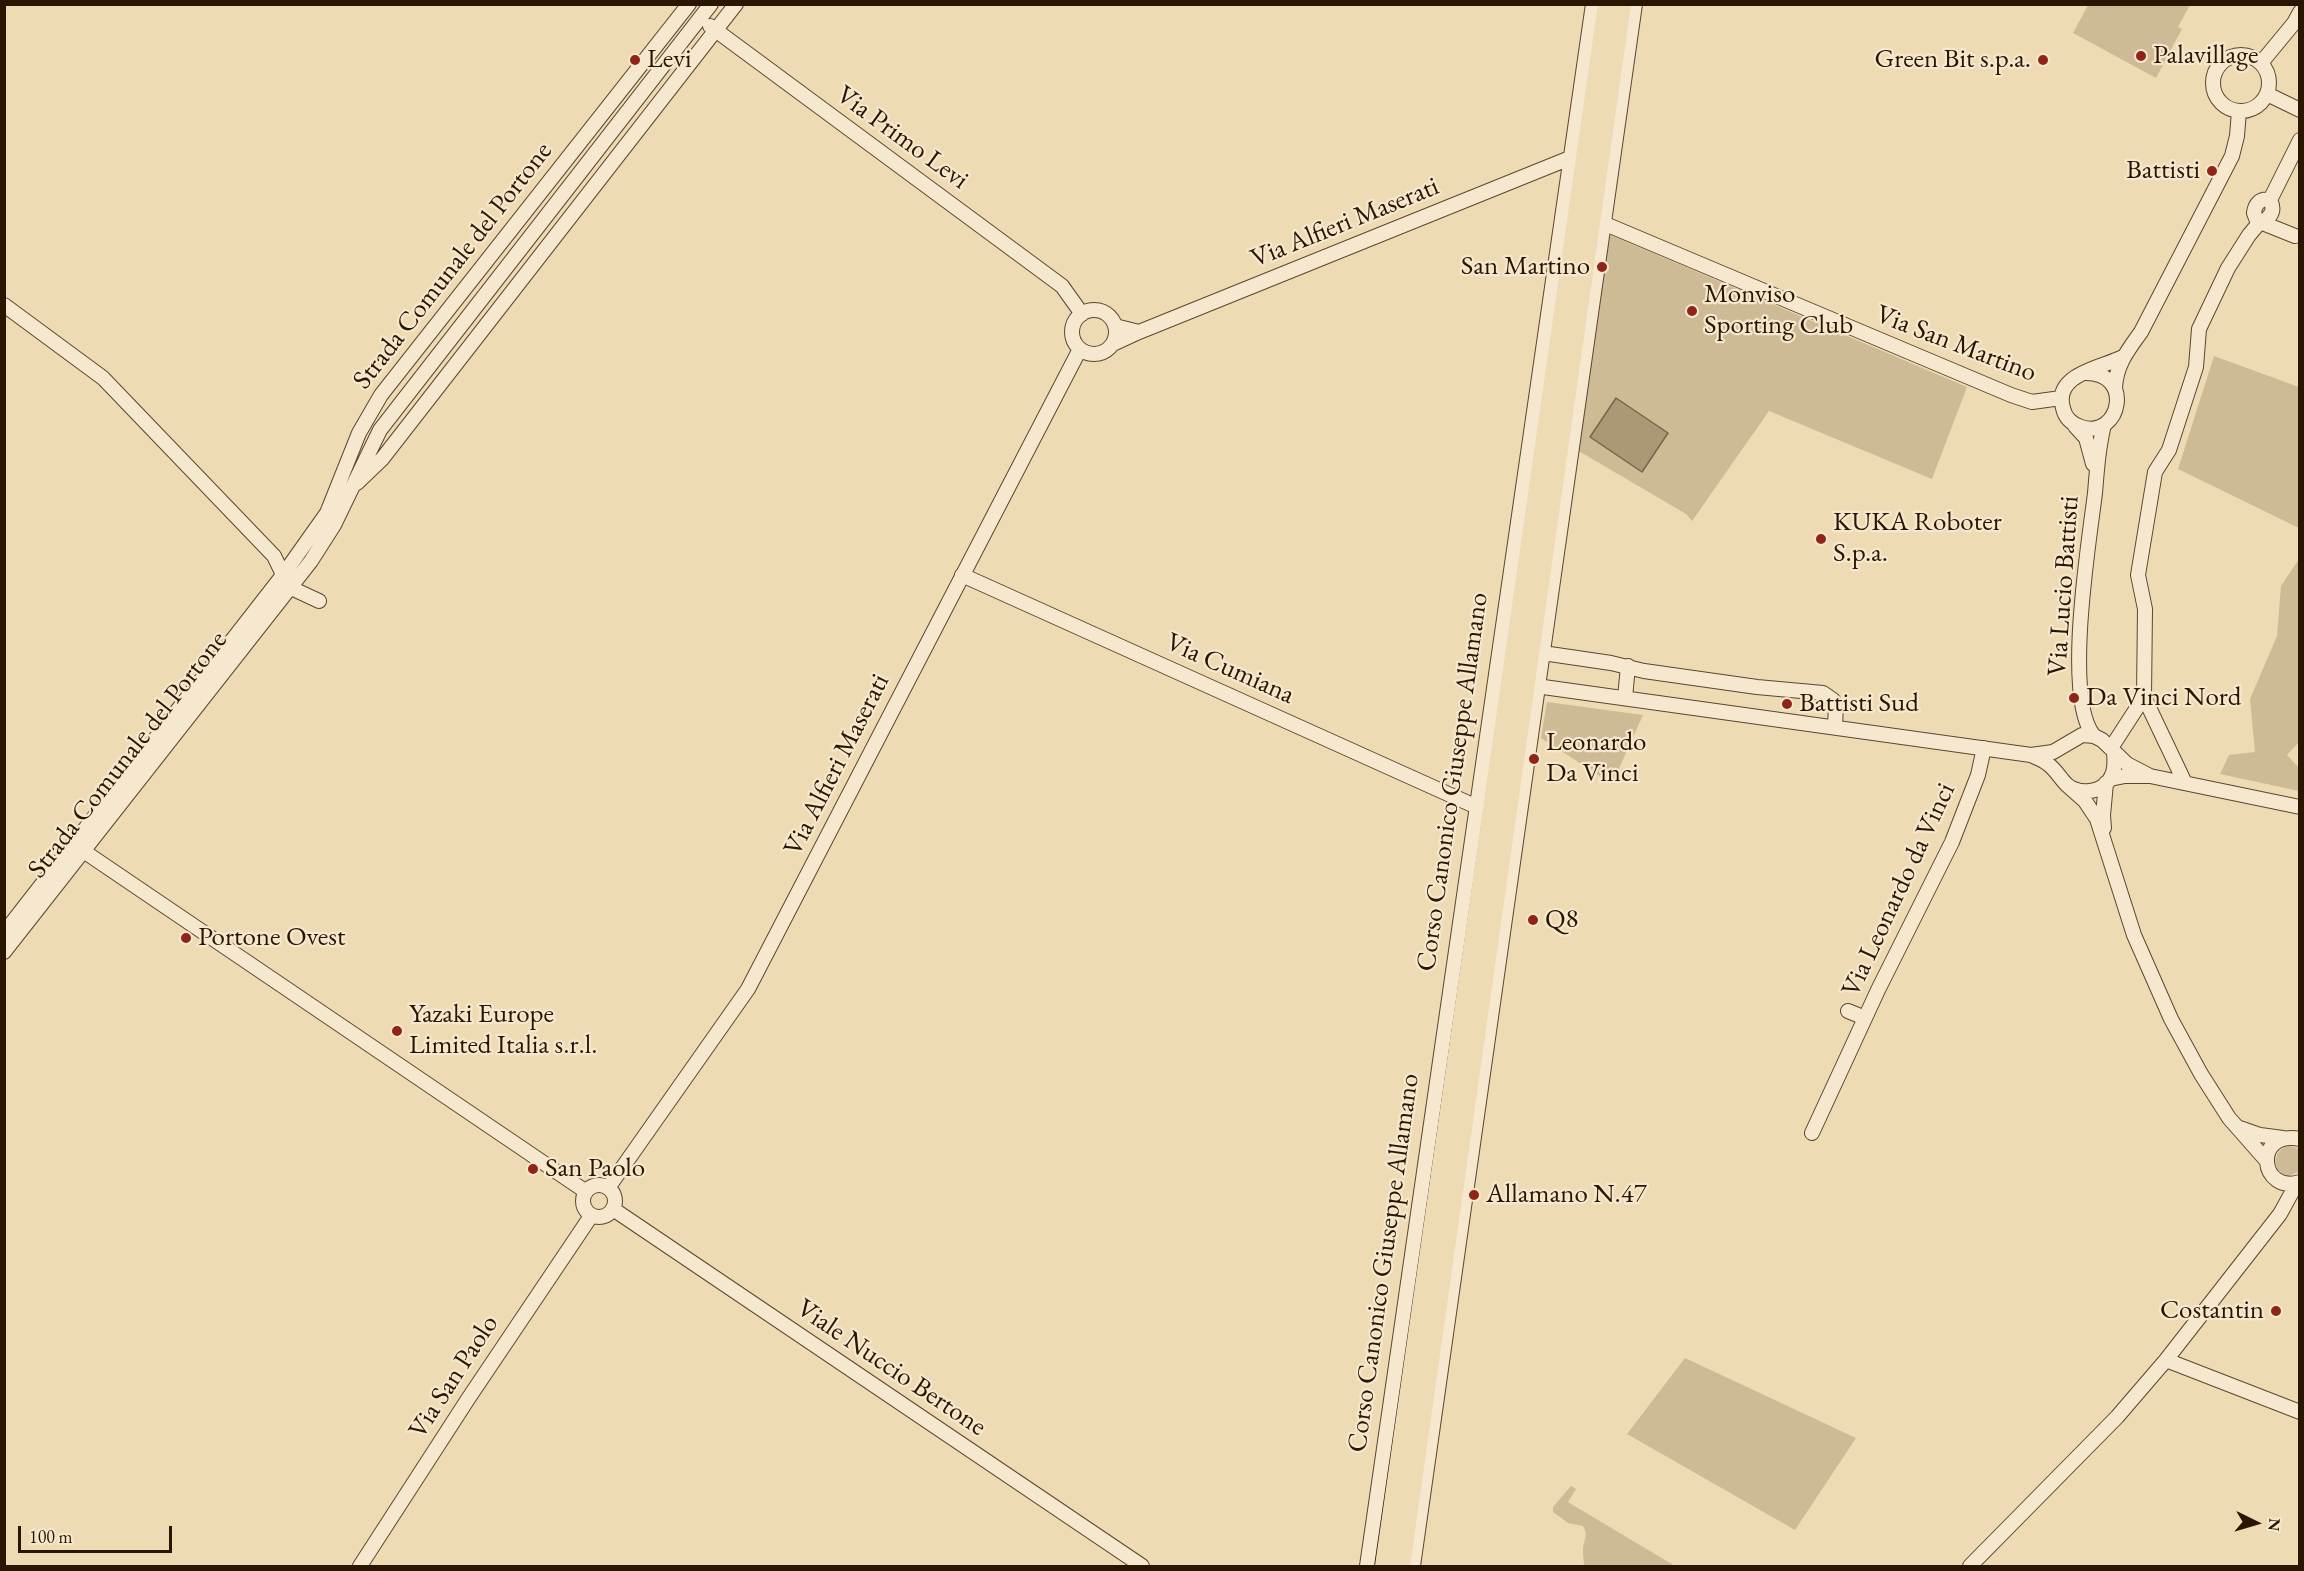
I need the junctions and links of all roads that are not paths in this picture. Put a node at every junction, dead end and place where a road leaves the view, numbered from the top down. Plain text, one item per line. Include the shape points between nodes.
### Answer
1 (711, 4) edge
2 (736, 4) edge
3 (1593, 4) edge
4 (1607, 4) edge
5 (1622, 4) edge
6 (1635, 4) edge
7 (688, 6) edge
8 (2300, 12) edge
9 (700, 18) junction
10 (715, 30) junction
11 (2261, 63) junction
12 (2267, 94) junction
13 (2300, 110) edge
14 (2239, 111) junction
15 (2300, 140) edge
16 (1570, 158) junction
17 (2271, 204) junction
18 (2260, 222) junction
19 (1603, 223) junction
20 (2297, 238) edge
21 (4, 305) edge
22 (1082, 314) junction
23 (1115, 326) junction
24 (1139, 332) junction
25 (1113, 344) junction
26 (1080, 349) junction
27 (2123, 357) junction
28 (2084, 373) junction
29 (2115, 388) junction
30 (2061, 398) junction
31 (2069, 421) junction
32 (2104, 425) junction
33 (2095, 471) junction
34 (349, 491) junction
35 (962, 575) junction
36 (286, 581) junction
37 (319, 601) dead end
38 (1537, 652) junction
39 (1628, 666) junction
40 (1517, 683) junction
41 (2144, 697) junction
42 (1625, 698) junction
43 (2082, 704) junction
44 (1835, 727) junction
45 (2094, 736) junction
46 (2067, 744) junction
47 (1984, 748) junction
48 (2113, 751) junction
49 (2031, 755) junction
50 (2150, 776) junction
51 (2063, 780) junction
52 (2108, 781) junction
53 (2185, 783) junction
54 (1477, 807) junction
55 (2300, 807) edge
56 (2105, 842) junction
57 (78, 848) junction
58 (4, 933) edge
59 (4, 952) edge
60 (1848, 1011) dead end
61 (1865, 1018) junction
62 (2238, 1127) junction
63 (1812, 1133) dead end
64 (2295, 1138) edge
65 (2266, 1160) junction
66 (2276, 1180) junction
67 (2298, 1183) edge
68 (608, 1188) junction
69 (585, 1191) junction
70 (613, 1209) junction
71 (591, 1216) junction
72 (2274, 1222) junction
73 (2166, 1360) junction
74 (2300, 1412) edge
75 (360, 1566) edge
76 (1142, 1566) edge
77 (1367, 1566) edge
78 (1384, 1566) edge
79 (1401, 1566) edge
80 (1413, 1566) edge
81 (1970, 1566) edge

1 - 9 street, Strada Comunale del Portone
2 - 10 street, Strada Comunale del Portone
3 - 16 street, Corso Canonico Giuseppe Allamano
4 - 40 main road, Corso Canonico Giuseppe Allamano
5 - 38 main road, Corso Canonico Giuseppe Allamano
6 - 19 street, Corso Canonico Giuseppe Allamano
7 - 9 street, Via Primo Levi
7 - 36 street, Strada Comunale del Portone via 381,394 359,433 327,513
8 - 11 street
9 - 10 street, Via Primo Levi
9 - 34 street, Strada Comunale del Portone via 380,430
10 - 22 street, Via Primo Levi via 1062,286
10 - 34 street, Strada Comunale del Portone via 382,459
11 - 12 street via 2269,77
11 - 14 street via 2244,55 2224,60 2218,66 2213,87 2216,96 2228,108
12 - 13 street
12 - 14 street via 2258,106
14 - 27 street, Via Lucio Battisti via 2232,156 2142,332
15 - 17 street
16 - 24 street, Via Alfieri Maserati
16 - 40 street, Corso Canonico Giuseppe Allamano
17 - 18 street via 2263,200 2256,205 2254,217
17 - 20 street
18 - 20 street
18 - 41 street via 2228,268 2199,329 2196,367 2169,450 2155,472 2138,575 2145,609
19 - 30 street, Via San Martino via 2011,395 2032,402
19 - 38 street, Corso Canonico Giuseppe Allamano
21 - 36 street via 103,378 274,556
22 - 23 street via 1098,311 1106,314
22 - 26 street via 1073,332
23 - 24 street
23 - 25 street
24 - 25 street
25 - 26 street via 1097,354
26 - 35 street, Via Alfieri Maserati
27 - 28 street
27 - 29 street, Via Lucio Battisti
28 - 29 street via 2102,375
28 - 30 street via 2069,382
29 - 32 street, Via Lucio Battisti via 2115,413
30 - 31 street, Via Lucio Battisti
31 - 32 street via 2086,429
31 - 33 street, Via Lucio Battisti via 2086,438
32 - 33 street, Via Lucio Battisti
33 - 43 street, Via Lucio Battisti via 2079,649
34 - 36 street, Strada Comunale del Portone via 326,540
35 - 54 street, Via Cumiana
35 - 68 street, Via Alfieri Maserati via 748,989
36 - 37 street
36 - 57 street, Strada Comunale del Portone
38 - 39 street
38 - 40 main road, Corso Canonico Giuseppe Allamano
39 - 42 street
39 - 44 street via 1757,687 1823,693 1836,705
40 - 42 street, Via Leonardo da Vinci
40 - 54 street, Corso Canonico Giuseppe Allamano
40 - 78 main road, Corso Canonico Giuseppe Allamano
40 - 79 main road, Corso Canonico Giuseppe Allamano
40 - 80 street, Corso Canonico Giuseppe Allamano
41 - 48 street
41 - 53 street
42 - 44 street, Via Leonardo da Vinci
43 - 45 street, Via Lucio Battisti via 2085,722
43 - 46 street, Via Lucio Battisti via 2077,729
44 - 47 street, Via Leonardo da Vinci
45 - 46 street, Via Leonardo da Vinci via 2082,735
45 - 48 street, Via Leonardo da Vinci
46 - 49 street, Via Leonardo da Vinci via 2053,752
46 - 51 street via 2059,760
47 - 49 street, Via Leonardo da Vinci
47 - 61 street, Via Leonardo da Vinci via 1978,775 1952,842
48 - 50 street, Via Leonardo da Vinci
48 - 52 street via 2114,772
49 - 51 street, Via Leonardo da Vinci via 2048,764
50 - 52 street, Via Leonardo da Vinci
50 - 53 street, Via Leonardo da Vinci
51 - 52 street, Via Leonardo da Vinci via 2089,792
51 - 56 street via 2094,813
52 - 56 street via 2103,815
53 - 55 street, Via Leonardo da Vinci
54 - 77 street, Corso Canonico Giuseppe Allamano
56 - 62 street via 2123,905 2156,990 2201,1074
57 - 58 street, Strada Comunale del Portone
57 - 59 street, Strada Comunale del Portone
57 - 69 street
60 - 61 street, Via Leonardo da Vinci
61 - 63 street, Via Leonardo da Vinci
62 - 64 street via 2260,1135
62 - 65 street
64 - 65 street via 2271,1146
65 - 66 street
66 - 67 street
66 - 72 street via 2279,1202
67 - 72 street
68 - 69 street via 598,1184
68 - 70 street via 614,1195
69 - 71 street via 582,1202
70 - 71 street via 601,1218
70 - 76 street, Viale Nuccio Bertone
71 - 75 street, Via San Paolo
72 - 73 street
73 - 74 street
73 - 81 street via 2116,1417

